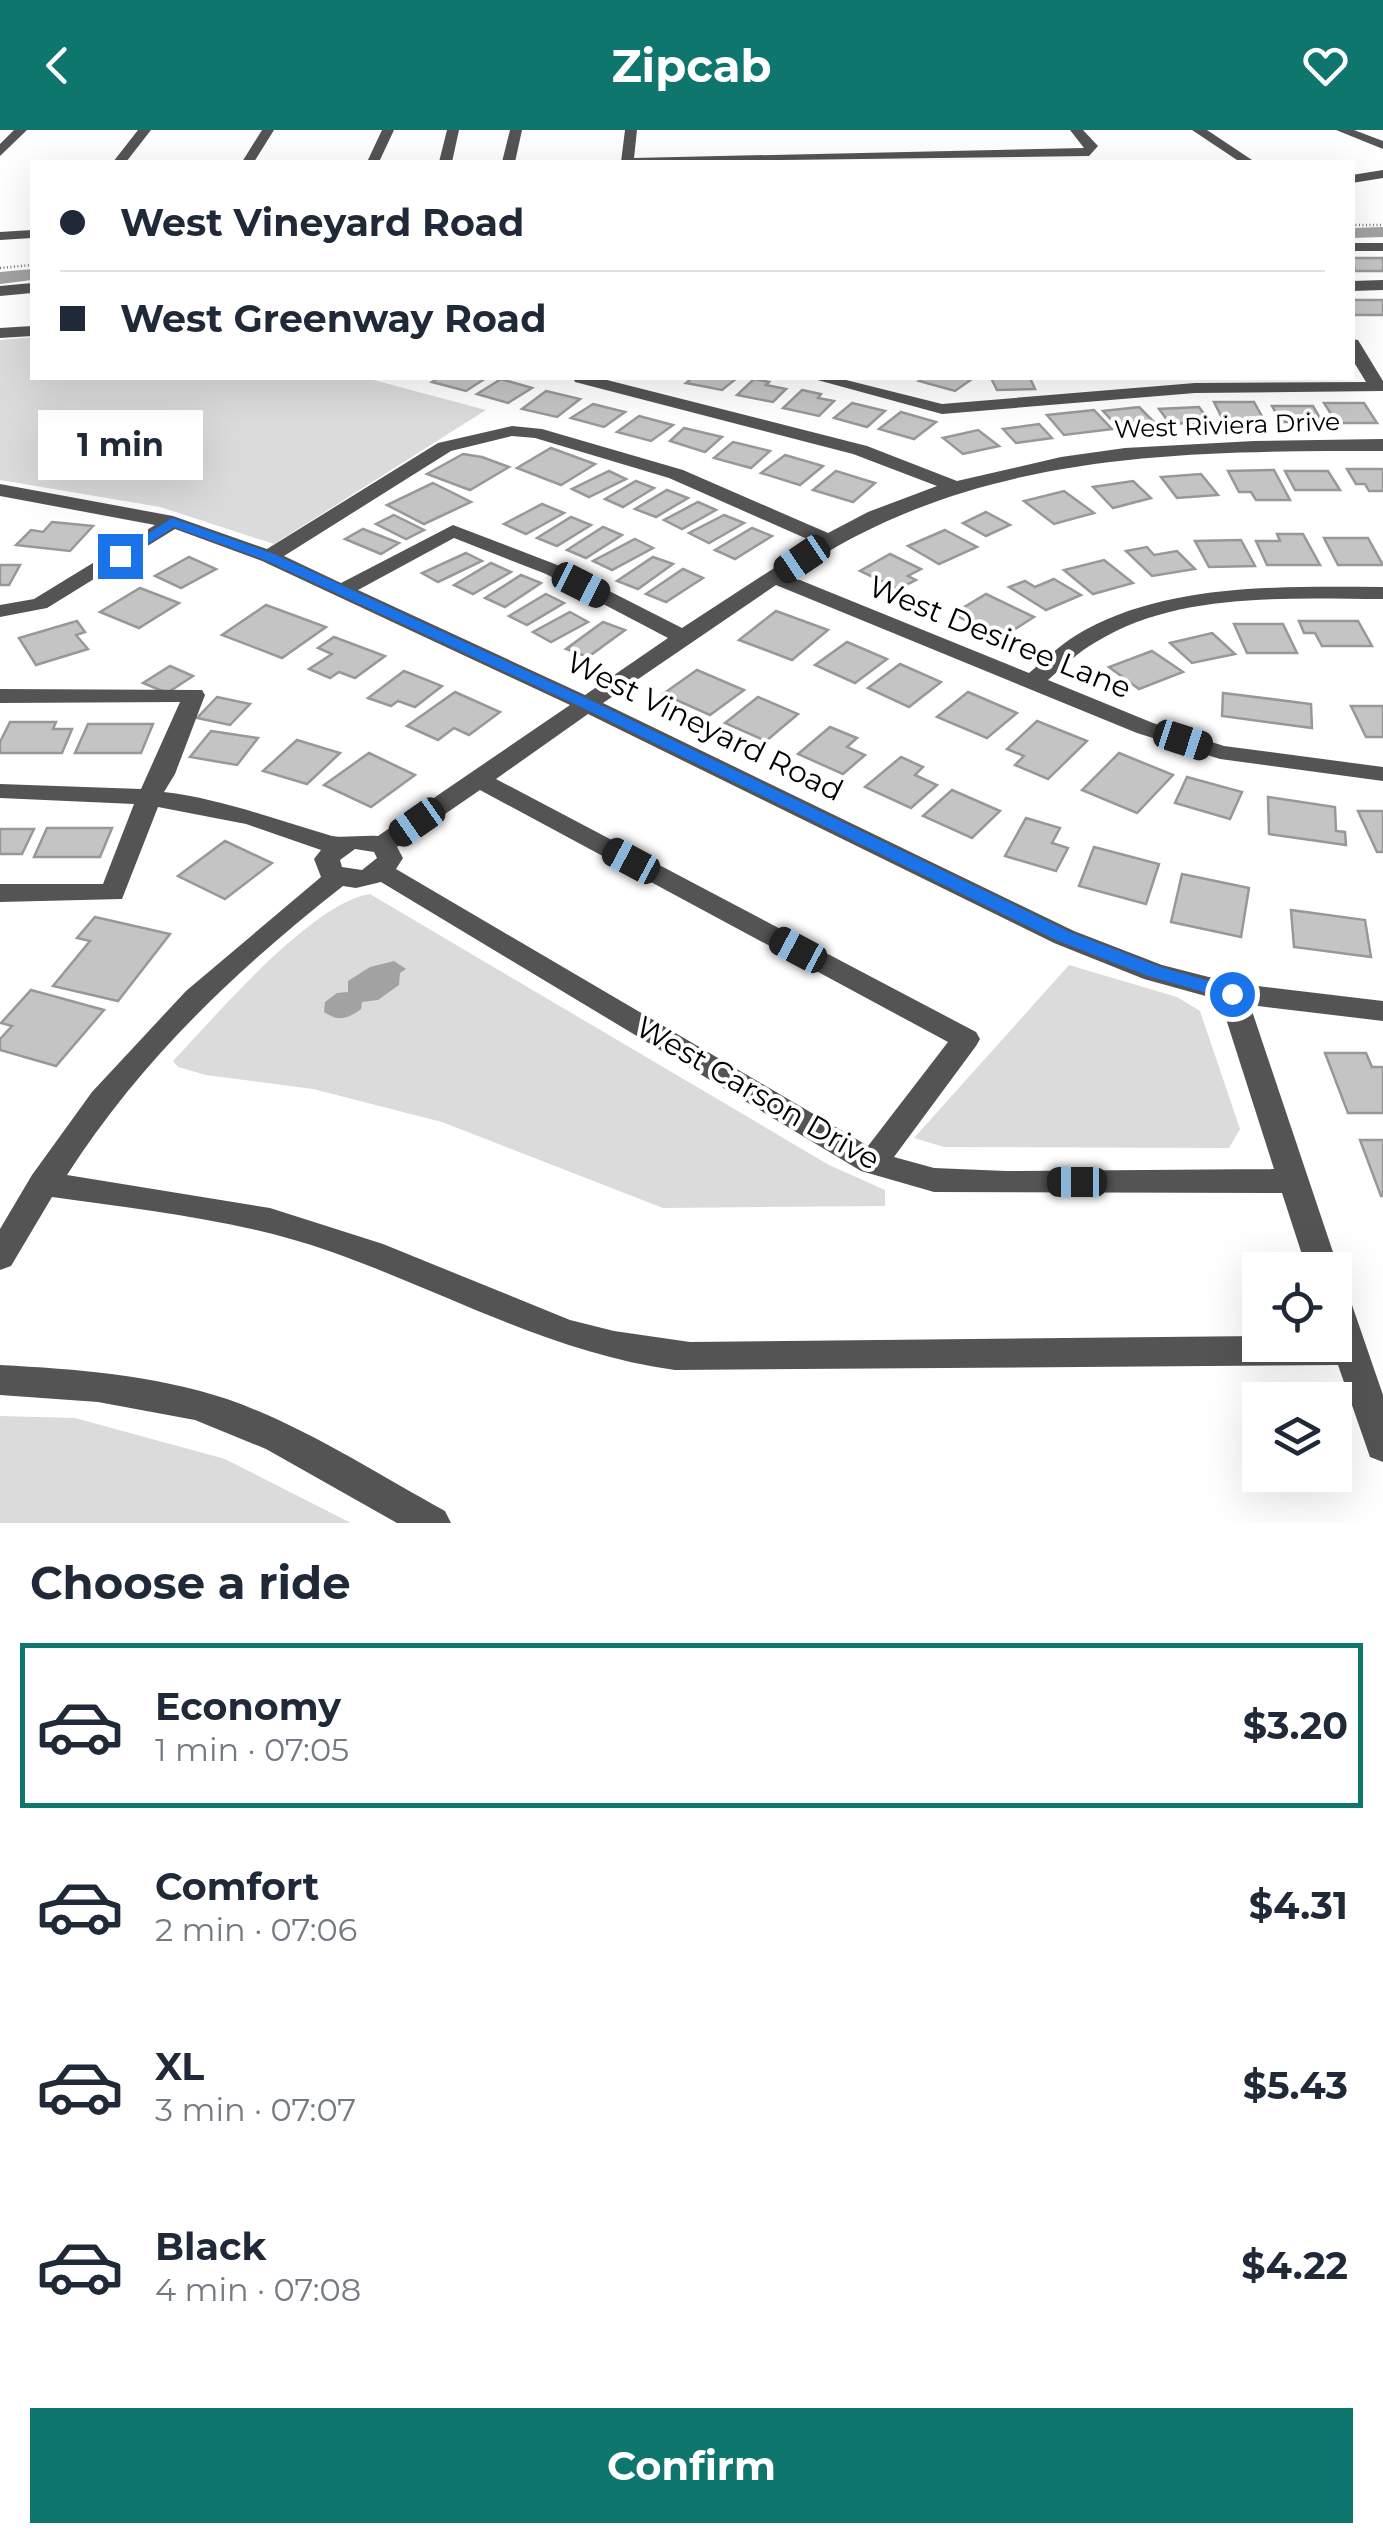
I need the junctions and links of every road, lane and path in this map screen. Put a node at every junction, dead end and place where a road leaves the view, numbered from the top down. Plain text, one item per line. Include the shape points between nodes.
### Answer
1 (21, 130) edge
2 (146, 130) edge
3 (268, 130) edge
4 (388, 130) edge
5 (453, 130) edge
6 (516, 130) edge
7 (631, 130) edge
8 (1076, 130) edge
9 (1198, 130) edge
10 (1342, 130) edge
11 (1383, 145) edge
12 (0, 152) edge
13 (121, 160) edge
14 (249, 160) edge
15 (374, 160) edge
16 (446, 160) edge
17 (508, 160) edge
18 (627, 160) edge
19 (719, 160) edge
20 (1245, 160) edge
21 (1383, 174) edge
22 (1355, 179) edge
23 (1383, 224) edge
24 (1355, 225) edge
25 (30, 234) edge
26 (0, 236) edge
27 (1355, 247) edge
28 (1383, 248) edge
29 (30, 265) edge
30 (0, 268) edge
31 (1355, 286) edge
32 (1383, 286) edge
33 (30, 288) edge
34 (0, 290) edge
35 (30, 331) edge
36 (0, 333) edge
37 (1355, 349) edge
38 (589, 380) edge
39 (653, 380) edge
40 (827, 380) edge
41 (1115, 386) edge
42 (637, 392) junction
43 (1383, 445) edge
44 (956, 487) junction
45 (2, 494) edge
46 (172, 522) junction
47 (829, 541) junction
48 (270, 557) junction
49 (775, 578) junction
50 (339, 592) junction
51 (1383, 593) edge
52 (0, 612) edge
53 (682, 637) junction
54 (1032, 682) junction
55 (0, 696) edge
56 (586, 704) junction
57 (1383, 774) edge
58 (478, 779) junction
59 (0, 791) edge
60 (150, 794) junction
61 (338, 847) junction
62 (382, 858) junction
63 (338, 877) junction
64 (0, 894) edge
65 (1232, 994) junction
66 (1383, 1011) edge
67 (872, 1164) junction
68 (1293, 1181) junction
69 (43, 1184) junction
70 (1317, 1252) edge
71 (0, 1256) edge
72 (1242, 1351) edge
73 (1352, 1356) edge
74 (0, 1380) edge
75 (1383, 1446) edge
76 (432, 1523) edge

1 - 12 street
2 - 13 street
3 - 14 street
4 - 15 street
5 - 16 street
6 - 17 street
7 - 18 street
8 - 19 street via 1089,152
9 - 20 street
10 - 11 street
21 - 22 street
23 - 24 path
25 - 26 street
27 - 28 street
29 - 30 path
31 - 32 street
33 - 34 street
35 - 36 street
37 - 41 street via 1378,387
38 - 42 street
39 - 42 street
40 - 41 street via 942,409
42 - 44 street via 860,450
43 - 44 street, West Riviera Drive via 1138,450
44 - 47 street, West Riviera Drive
45 - 46 street, West Vineyard Road
46 - 48 street, West Vineyard Road
46 - 52 street via 40,604
47 - 48 street via 676,474 512,431 446,448
47 - 49 street, West Riviera Drive
48 - 50 street, West Vineyard Road
49 - 53 street, West Riviera Drive
49 - 54 street, West Desiree Lane
50 - 53 street via 453,531 553,570
50 - 56 street, West Vineyard Road
51 - 54 street via 1170,606 1093,634
53 - 56 street, West Riviera Drive
54 - 57 street, West Desiree Lane via 1220,752
55 - 60 street via 194,695
56 - 58 street, West Riviera Drive
56 - 65 street, West Vineyard Road via 1064,936
58 - 62 street, West Riviera Drive
58 - 67 street via 966,1038
59 - 60 street
60 - 61 street via 242,812
60 - 64 street via 113,892
61 - 62 street via 361,840
61 - 63 street via 327,866
62 - 63 street via 360,880
62 - 67 street, West Carson Drive
63 - 69 street via 236,959 163,1032
65 - 66 street, West Vineyard Road
65 - 68 street
67 - 68 street, West Carson Drive via 934,1180 1006,1183
68 - 70 street
69 - 71 street
69 - 72 street via 153,1198 306,1232 569,1334 630,1350 710,1357
73 - 75 street
74 - 76 street via 115,1388 192,1404 256,1427

